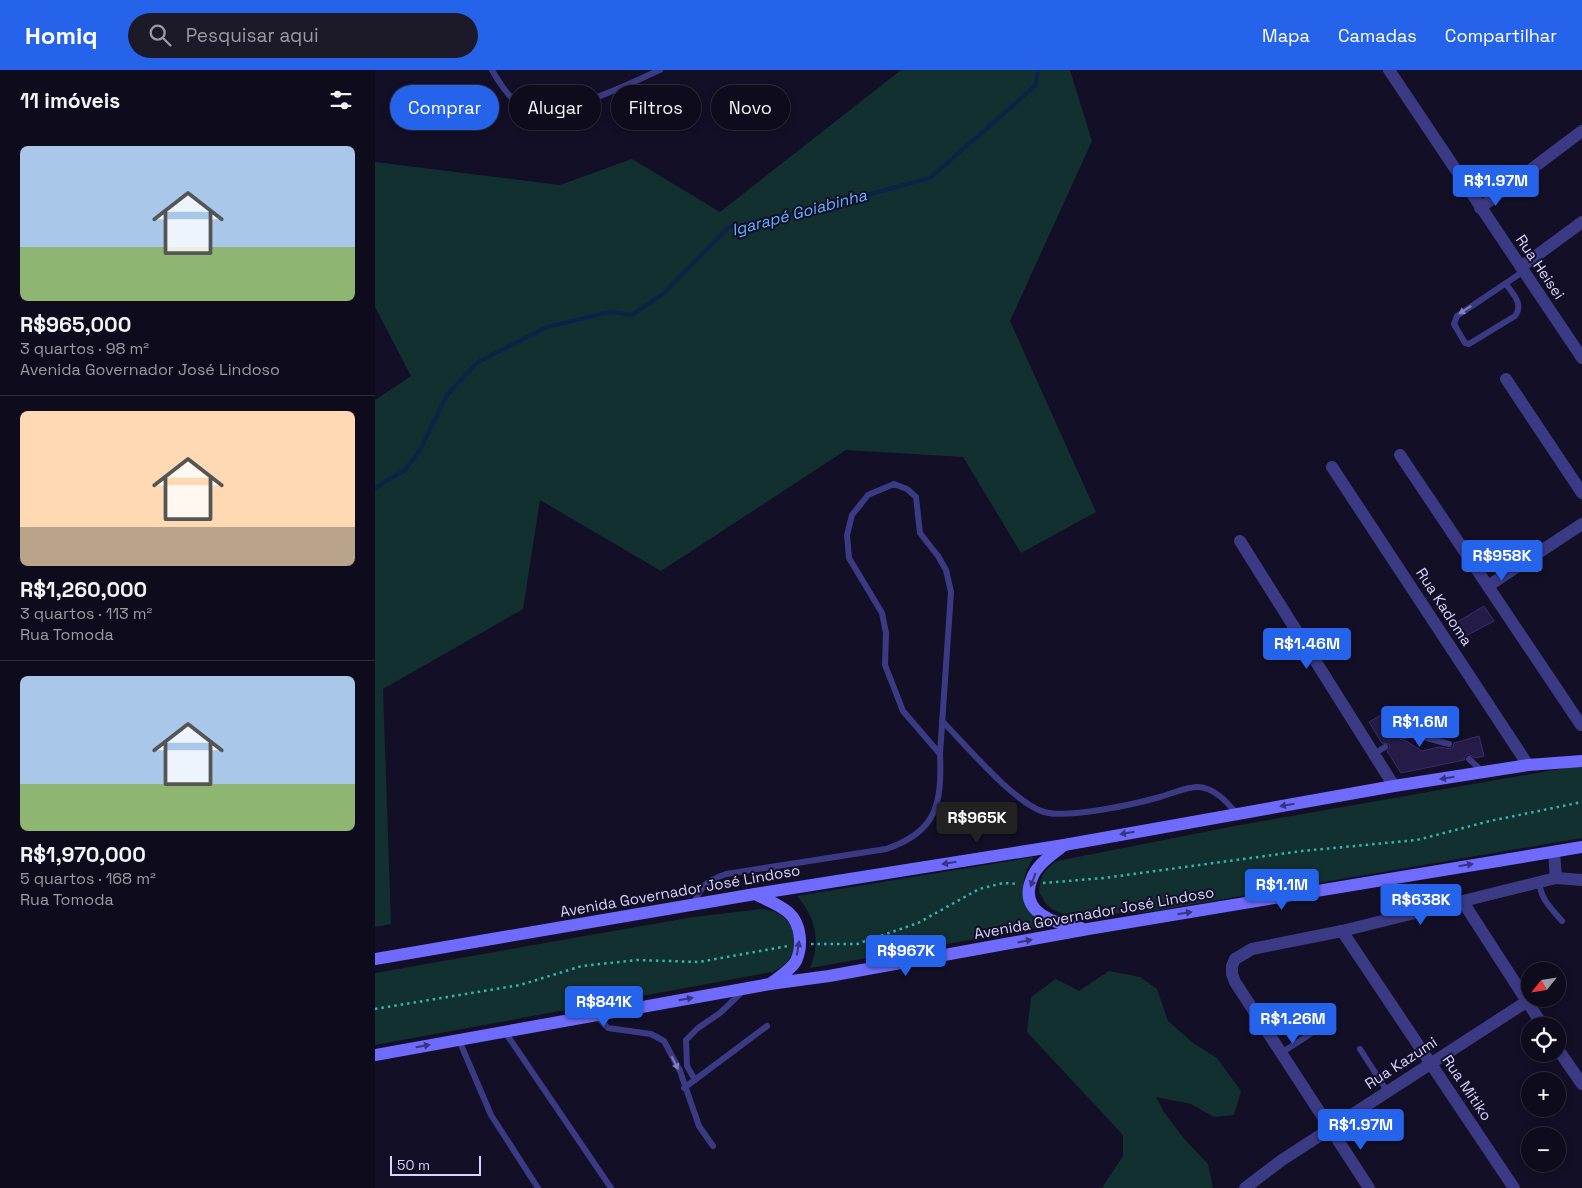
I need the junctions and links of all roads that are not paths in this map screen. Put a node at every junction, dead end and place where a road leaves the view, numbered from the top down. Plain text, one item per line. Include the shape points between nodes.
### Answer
1 (492, 70) edge
2 (661, 70) edge
3 (1389, 70) edge
4 (1582, 131) edge
5 (1480, 208) junction
6 (1582, 222) edge
7 (1522, 269) junction
8 (1506, 284) junction
9 (1582, 358) edge
10 (1506, 379) dead end
11 (1399, 455) dead end
12 (1332, 467) dead end
13 (1582, 493) edge
14 (1582, 524) edge
15 (1240, 542) dead end
16 (1488, 586) junction
17 (942, 721) junction
18 (1581, 725) edge
19 (1404, 736) dead end
20 (1449, 744) dead end
21 (940, 754) junction
22 (1469, 759) dead end
23 (1582, 760) edge
24 (1528, 765) junction
25 (1483, 772) junction
26 (1394, 786) junction
27 (1237, 814) junction
28 (1064, 845) junction
29 (1581, 849) edge
30 (1555, 852) junction
31 (1556, 878) junction
32 (1582, 880) edge
33 (1539, 881) junction
34 (755, 894) junction
35 (1463, 902) junction
36 (693, 905) junction
37 (1562, 921) dead end
38 (1088, 929) junction
39 (1342, 930) junction
40 (375, 960) edge
41 (770, 984) junction
42 (746, 989) junction
43 (1521, 994) edge
44 (1521, 1005) edge
45 (595, 1016) junction
46 (1329, 1022) dead end
47 (767, 1026) dead end
48 (505, 1032) junction
49 (459, 1040) junction
50 (1360, 1049) dead end
51 (1281, 1052) junction
52 (375, 1055) edge
53 (1566, 1061) edge
54 (1430, 1062) junction
55 (695, 1080) junction
56 (1582, 1084) edge
57 (684, 1088) junction
58 (1387, 1091) junction
59 (1330, 1129) junction
60 (713, 1146) dead end
61 (538, 1188) edge
62 (611, 1188) edge
63 (1245, 1188) edge
64 (1369, 1188) edge
65 (1514, 1188) edge

1 - 2 lane via 518,103 538,109 584,103
3 - 5 street, Rua Heisei
4 - 5 street
5 - 7 street, Rua Heisei
6 - 7 street
7 - 8 lane
7 - 9 street, Rua Heisei
8 -> 8 lane via 1455,318 1454,324 1465,343 1473,343 1518,312 1518,300
10 - 13 street
11 - 16 street
12 - 24 street, Rua Kadoma
14 - 16 street
15 - 26 street via 1380,750
16 - 18 street
17 - 21 lane
17 - 21 lane via 951,592 942,563 920,533 916,497 894,484 868,495 851,515 847,536 849,558 882,613 886,633 885,664 903,711
17 - 27 lane via 1012,793 1044,812 1068,814 1138,804 1197,787 1223,798
19 - 20 lane via 1412,734
21 - 36 lane via 938,796 930,822 904,843 886,849 726,874 711,879 701,888
22 - 25 lane
23 - 24 main road, Avenida Governador José Lindoso
24 - 25 main road, Avenida Governador José Lindoso
25 -> 26 main road, Avenida Governador José Lindoso
26 -> 27 main road, Avenida Governador José Lindoso
27 -> 28 main road, Avenida Governador José Lindoso
28 -> 34 main road, Avenida Governador José Lindoso
28 -> 38 main road via 1031,878 1029,893 1033,906 1043,918
29 - 30 main road, Avenida Governador José Lindoso
30 - 31 street
38 -> 30 main road, Avenida Governador José Lindoso
31 - 32 street
31 - 33 street
33 - 35 street
33 - 37 lane via 1540,893
34 - 36 main road, Avenida Governador José Lindoso
41 -> 34 main road via 795,962 800,944 799,931 791,914
35 - 39 street
35 - 43 street
36 - 40 main road, Avenida Governador José Lindoso
41 -> 38 main road, Avenida Governador José Lindoso via 950,956
39 - 51 street via 1253,949 1235,960 1232,974
39 - 54 street, Rua Mitiko
41 - 42 main road, Avenida Governador José Lindoso
45 -> 42 main road, Avenida Governador José Lindoso
42 - 55 lane via 721,1014 686,1040 687,1066
44 - 54 street, Rua Kazumi
45 - 48 main road, Avenida Governador José Lindoso
45 -> 57 lane via 608,1028 651,1034 664,1041 680,1071
46 - 51 lane
47 - 55 lane
48 - 49 main road, Avenida Governador José Lindoso
48 - 62 lane
52 -> 49 main road, Avenida Governador José Lindoso
49 - 61 lane via 491,1115
50 - 58 lane
51 - 59 street
53 - 56 street
54 - 58 street, Rua Kazumi
54 - 65 street, Rua Mitiko
55 - 57 lane
57 - 60 lane via 699,1126
58 - 59 street, Rua Kazumi
59 - 63 street, Rua Kazumi
59 - 64 street

